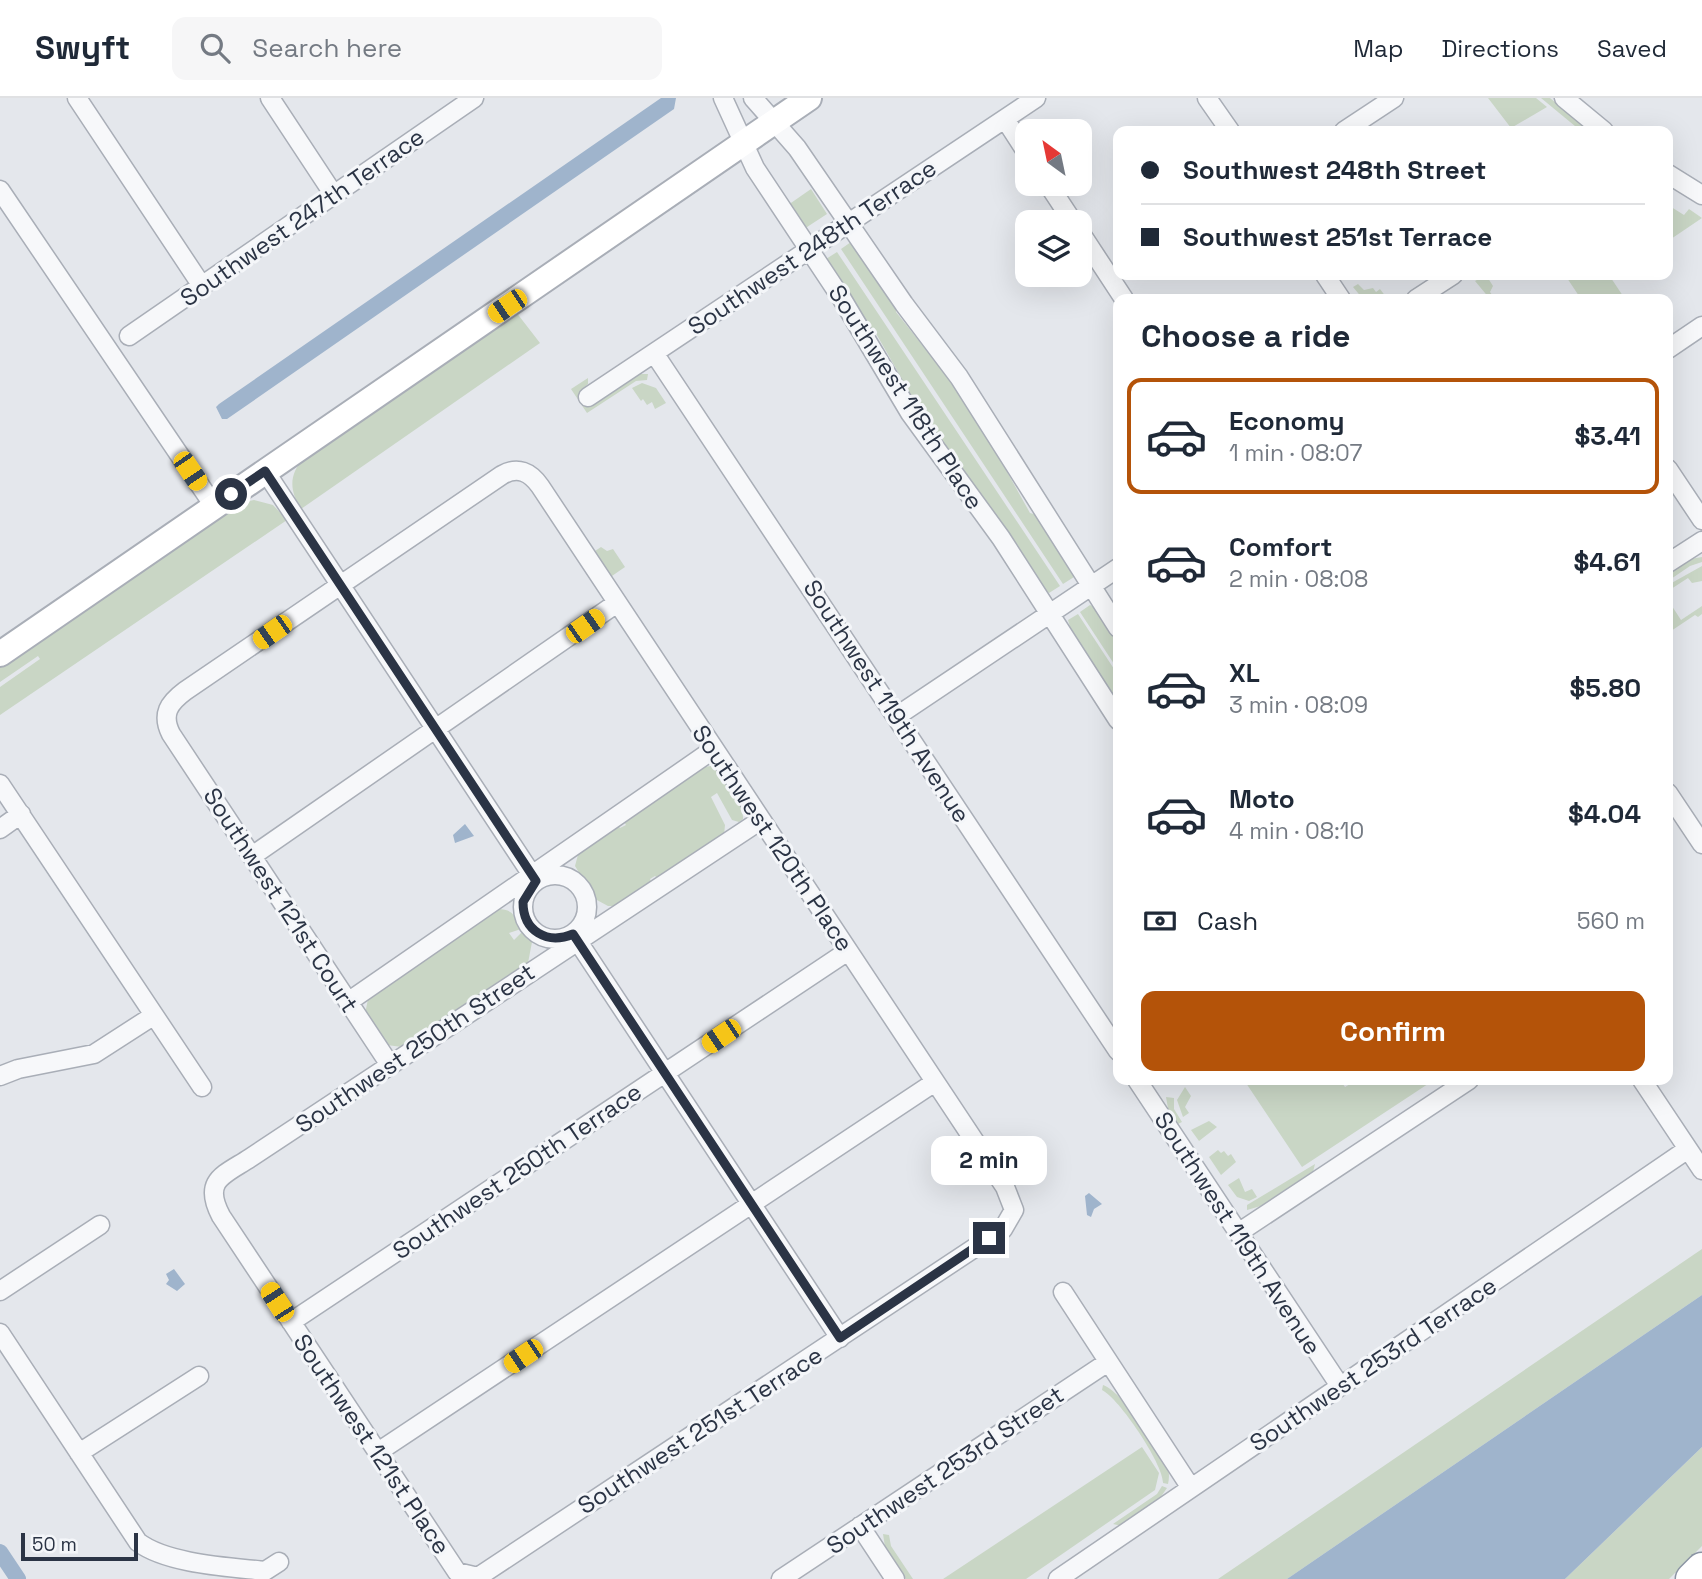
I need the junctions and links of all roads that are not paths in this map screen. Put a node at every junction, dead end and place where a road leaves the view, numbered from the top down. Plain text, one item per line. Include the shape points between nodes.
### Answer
1 (77, 98) edge
2 (270, 98) edge
3 (474, 98) edge
4 (723, 98) edge
5 (753, 98) edge
6 (809, 98) edge
7 (1036, 98) edge
8 (1207, 98) edge
9 (1394, 98) edge
10 (1564, 98) edge
11 (1005, 119) junction
12 (774, 122) junction
13 (1227, 126) edge
14 (1352, 126) edge
15 (1598, 126) edge
16 (1015, 134) edge
17 (743, 143) junction
18 (1673, 177) edge
19 (0, 190) edge
20 (334, 195) junction
21 (1702, 195) edge
22 (847, 222) junction
23 (810, 248) junction
24 (1092, 250) edge
25 (1444, 280) edge
26 (202, 286) junction
27 (1122, 294) edge
28 (1424, 294) edge
29 (1702, 326) edge
30 (129, 336) dead end
31 (1673, 346) edge
32 (654, 353) junction
33 (588, 397) dead end
34 (265, 471) junction
35 (1673, 476) edge
36 (214, 506) junction
37 (1702, 520) edge
38 (1702, 541) edge
39 (1673, 561) edge
40 (1113, 571) edge
41 (341, 585) junction
42 (1090, 587) junction
43 (617, 604) junction
44 (1051, 613) junction
45 (1113, 621) edge
46 (0, 654) edge
47 (1113, 712) edge
48 (897, 716) junction
49 (436, 729) junction
50 (714, 749) junction
51 (0, 784) edge
52 (1673, 800) edge
53 (21, 814) junction
54 (761, 820) junction
55 (0, 829) edge
56 (1702, 844) edge
57 (252, 856) junction
58 (534, 878) junction
59 (575, 937) junction
60 (848, 951) junction
61 (348, 1002) junction
62 (153, 1016) junction
63 (1113, 1043) edge
64 (390, 1065) junction
65 (664, 1074) junction
66 (0, 1076) edge
67 (935, 1083) junction
68 (1145, 1085) edge
69 (1461, 1085) edge
70 (1645, 1085) edge
71 (202, 1087) dead end
72 (1688, 1149) junction
73 (1702, 1170) edge
74 (214, 1187) joint
75 (751, 1204) junction
76 (1014, 1206) joint
77 (100, 1225) dead end
78 (1238, 1233) junction
79 (0, 1291) edge
80 (1063, 1292) dead end
81 (291, 1322) junction
82 (0, 1333) edge
83 (840, 1338) junction
84 (1108, 1362) junction
85 (199, 1376) dead end
86 (1340, 1386) junction
87 (378, 1452) junction
88 (79, 1453) junction
89 (1191, 1488) junction
90 (860, 1526) junction
91 (279, 1562) dead end
92 (1702, 1569) edge
93 (480, 1576) joint
94 (781, 1579) edge
95 (895, 1579) edge
96 (1058, 1579) edge
97 (1692, 1579) edge

1 - 26 street
2 - 20 street
3 - 20 street, Southwest 247th Terrace
4 - 17 street, Southwest 118th Place
5 - 12 street, Southwest 118th Place
6 - 12 street
7 - 11 street, Southwest 248th Terrace
8 - 13 street
9 - 14 street
10 - 15 street
11 - 16 street
11 - 22 street, Southwest 248th Terrace
12 - 17 street
12 - 22 street, Southwest 118th Place
17 - 23 street, Southwest 118th Place
17 - 34 street
18 - 21 street
19 - 36 street
20 - 26 street, Southwest 247th Terrace
22 - 23 street, Southwest 248th Terrace
22 - 42 street, Southwest 118th Place via 971,394
23 - 32 street, Southwest 248th Terrace
23 - 44 street, Southwest 118th Place via 920,429
24 - 27 street
25 - 28 street
26 - 30 street, Southwest 247th Terrace
29 - 31 street
32 - 33 street, Southwest 248th Terrace
32 - 48 street, Southwest 119th Avenue
34 - 36 street
34 - 41 street
35 - 37 street
36 - 46 street
38 - 39 street
40 - 42 street
41 - 43 street, Southwest 120th Place via 514,470 537,481
41 - 49 street
41 - 57 street, Southwest 121st Court via 174,699 166,717 171,734
42 - 44 street
42 - 45 street, Southwest 118th Place
43 - 49 street
43 - 50 street, Southwest 120th Place
44 - 47 street, Southwest 118th Place
44 - 48 street
48 - 63 street, Southwest 119th Avenue
49 - 57 street
49 - 58 street
50 - 54 street, Southwest 120th Place
50 - 58 street
51 - 53 street
52 - 56 street
53 - 55 street
53 - 62 street
54 - 59 street, Southwest 250th Street
54 - 60 street, Southwest 120th Place
57 - 61 street, Southwest 121st Court
58 - 59 street via 523,902 529,926 554,939
58 - 59 street via 562,876 584,892 587,912
58 - 61 street
59 - 64 street, Southwest 250th Street
59 - 65 street
60 - 65 street, Southwest 250th Terrace
60 - 67 street, Southwest 120th Place
61 - 64 street, Southwest 121st Court
62 - 66 street via 99,1052
62 - 71 street
64 - 74 street, Southwest 250th Street via 224,1174
65 - 75 street
65 - 81 street, Southwest 250th Terrace
67 - 75 street
67 - 76 street, Southwest 120th Place
68 - 78 street, Southwest 119th Avenue
69 - 78 street
70 - 72 street
72 - 73 street
72 - 86 street, Southwest 253rd Terrace
74 - 81 street, Southwest 121st Place via 220,1216
75 - 83 street
75 - 87 street
76 - 83 street, Southwest 251st Terrace via 1006,1227
77 - 79 street
78 - 86 street, Southwest 119th Avenue
80 - 84 street
81 - 87 street, Southwest 121st Place
82 - 88 street
83 - 93 street, Southwest 251st Terrace
84 - 89 street
84 - 90 street, Southwest 253rd Street
85 - 88 street
86 - 89 street, Southwest 253rd Terrace
87 - 93 street, Southwest 121st Place via 457,1572
88 - 91 street via 130,1532 152,1552 265,1571
89 - 96 street, Southwest 253rd Terrace
90 - 94 street, Southwest 253rd Street
90 - 95 street
92 - 97 highway

